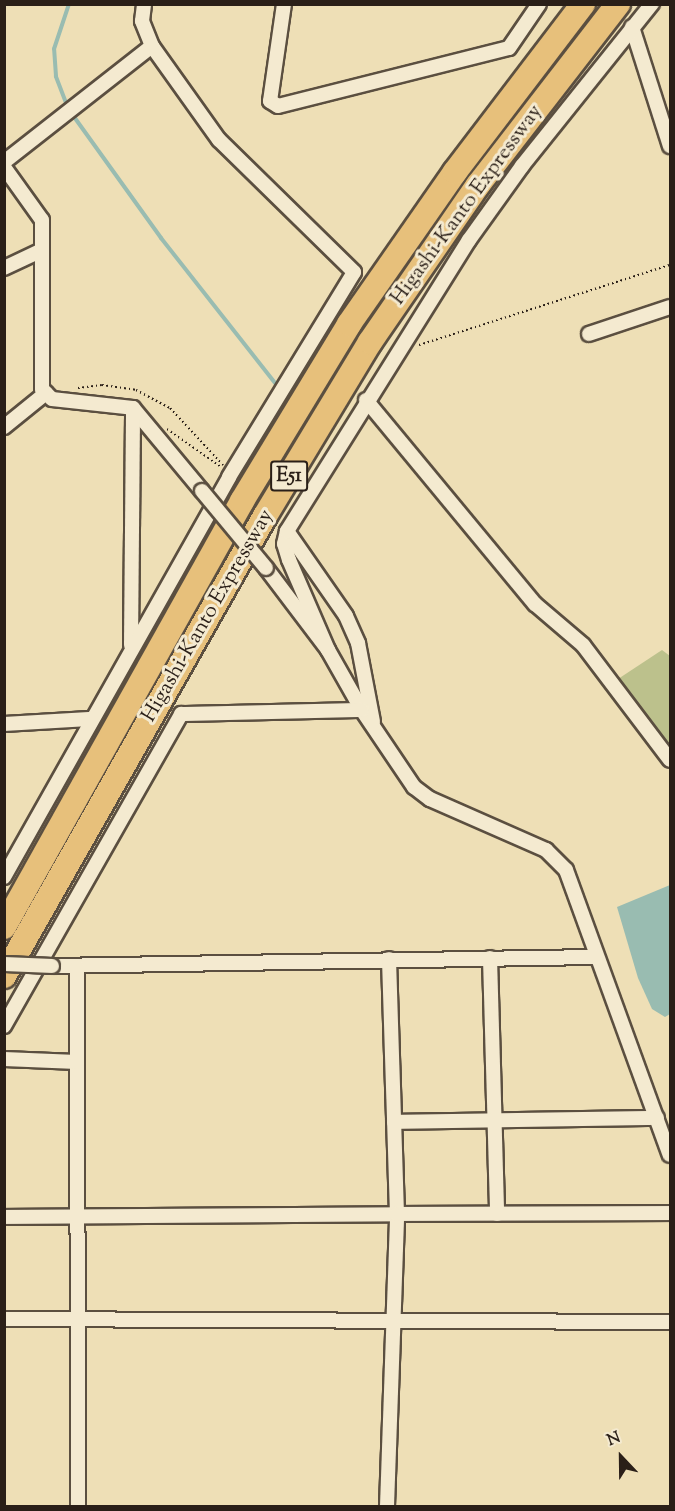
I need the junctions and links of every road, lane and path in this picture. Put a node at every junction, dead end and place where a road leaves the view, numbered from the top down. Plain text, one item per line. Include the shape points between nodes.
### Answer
1 (144, 4) edge
2 (284, 4) edge
3 (539, 4) edge
4 (583, 4) edge
5 (618, 4) edge
6 (652, 4) edge
7 (632, 27) junction
8 (152, 46) junction
9 (670, 146) edge
10 (4, 162) edge
11 (4, 167) edge
12 (42, 250) junction
13 (670, 265) edge
14 (4, 268) edge
15 (670, 307) edge
16 (589, 334) dead end
17 (405, 336) junction
18 (46, 393) junction
19 (366, 400) junction
20 (138, 412) junction
21 (4, 427) edge
22 (231, 474) junction
23 (286, 531) junction
24 (131, 647) junction
25 (328, 650) junction
26 (362, 710) junction
27 (89, 719) junction
28 (4, 724) edge
29 (373, 724) junction
30 (670, 760) edge
31 (4, 877) edge
32 (4, 927) edge
33 (596, 957) junction
34 (490, 958) junction
35 (389, 959) junction
36 (4, 964) edge
37 (77, 967) junction
38 (4, 976) edge
39 (4, 1026) edge
40 (4, 1059) edge
41 (77, 1062) junction
42 (493, 1121) junction
43 (394, 1122) junction
44 (663, 1124) edge
45 (670, 1155) edge
46 (670, 1213) edge
47 (397, 1214) junction
48 (497, 1214) junction
49 (79, 1216) junction
50 (4, 1217) edge
51 (4, 1319) edge
52 (79, 1319) junction
53 (393, 1319) junction
54 (670, 1322) edge
55 (78, 1506) edge
56 (387, 1506) edge

1 - 8 street via 142,21
2 - 3 street via 270,101 278,106 509,48
4 - 32 highway, Higashi-Kanto Expressway / E51 via 455,172 349,324 242,501
5 - 38 highway, Higashi-Kanto Expressway / E51 via 478,185 370,342
6 - 7 street
7 - 9 street
7 - 17 street via 522,166
8 - 10 street
8 - 22 street via 219,140 354,272
11 - 12 street via 42,220
12 - 14 street
12 - 18 street via 42,389
13 - 17 path via 420,345
15 - 16 street
17 - 19 street
18 - 20 street via 52,399
18 - 21 street
19 - 23 street
19 - 30 street via 535,604 583,645
20 - 22 path
20 - 24 street
20 - 25 street, bridge
22 - 24 street
23 - 25 street via 286,552
23 - 29 street via 350,625 358,643
24 - 27 street
25 - 26 street
26 - 29 street
26 - 39 street via 181,714
27 - 28 street
27 - 31 street
29 - 33 street via 422,793 546,850 566,870
33 - 34 street
33 - 44 street
34 - 35 street
34 - 42 street
35 - 37 street
35 - 43 street
36 - 37 street, bridge
37 - 41 street
40 - 41 street
41 - 49 street
42 - 43 street
42 - 44 street
42 - 48 street
43 - 47 street
44 - 45 street
46 - 48 street
47 - 48 street
47 - 49 street
47 - 53 street
49 - 50 street
49 - 52 street
51 - 52 street
52 - 53 street
52 - 55 street
53 - 54 street
53 - 56 street

